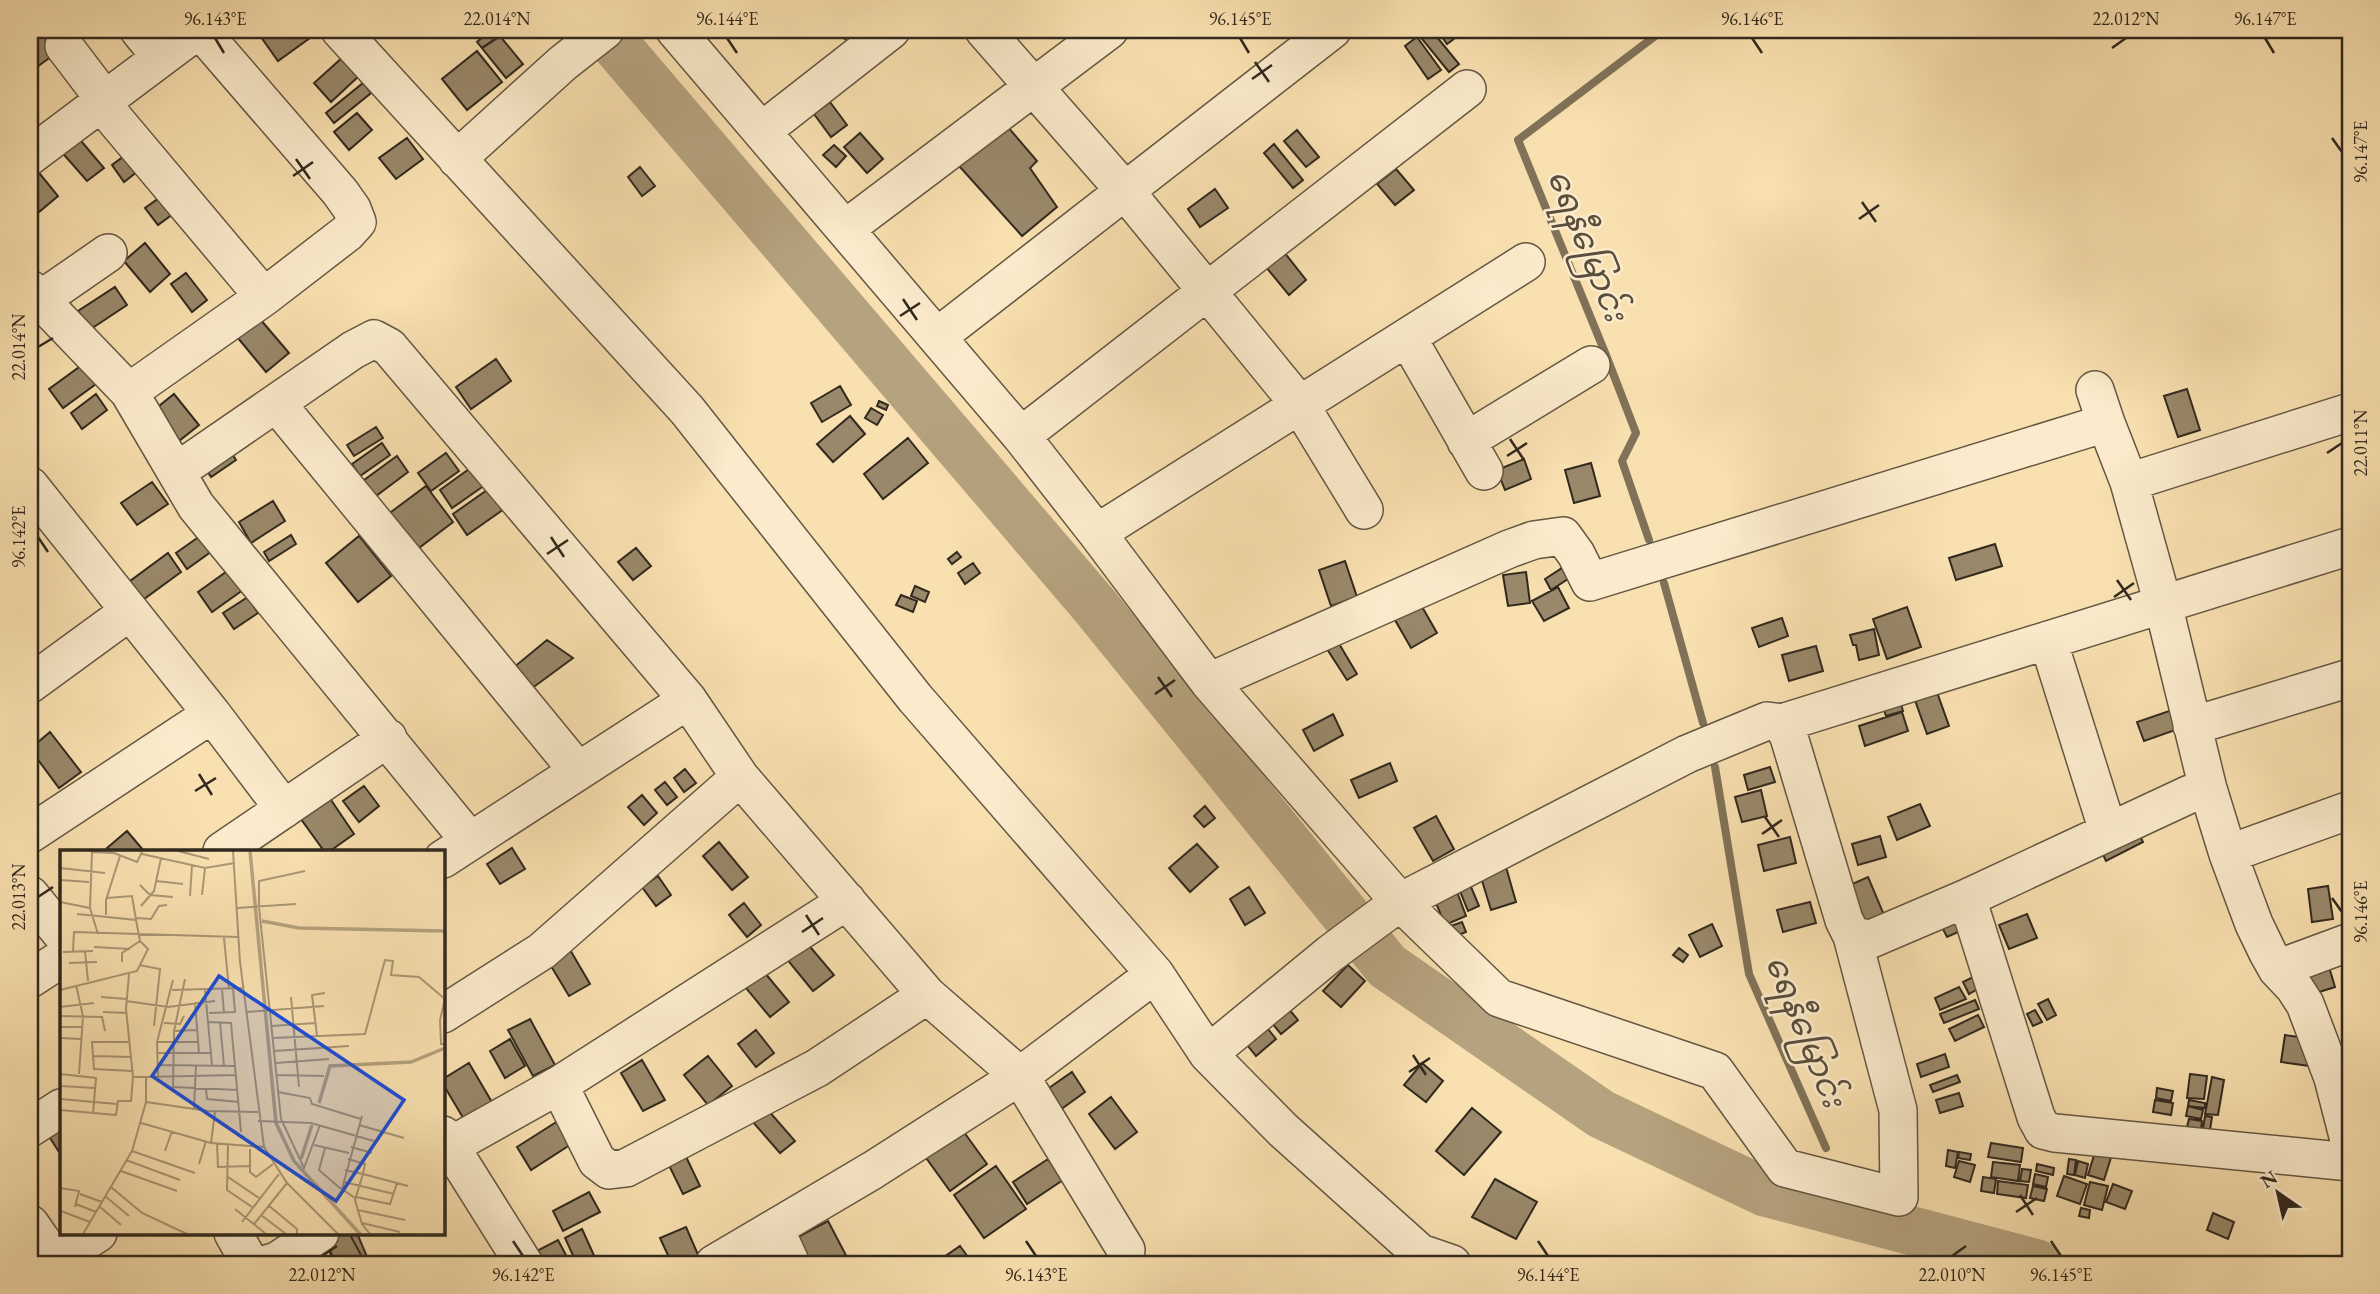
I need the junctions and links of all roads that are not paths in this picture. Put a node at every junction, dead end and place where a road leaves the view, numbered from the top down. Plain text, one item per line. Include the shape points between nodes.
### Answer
1 (199, 30) edge
2 (340, 30) edge
3 (605, 30) edge
4 (675, 30) edge
5 (891, 30) edge
6 (984, 30) edge
7 (1109, 30) edge
8 (1332, 30) edge
9 (150, 43) edge
10 (64, 46) dead end
11 (1035, 86) junction
12 (1467, 89) dead end
13 (103, 101) junction
14 (762, 131) junction
15 (30, 156) edge
16 (457, 159) junction
17 (1125, 191) junction
18 (845, 229) junction
19 (108, 253) dead end
20 (1527, 262) dead end
21 (1208, 291) junction
22 (264, 297) junction
23 (33, 299) edge
24 (937, 337) junction
25 (1407, 337) junction
26 (1591, 365) dead end
27 (129, 392) junction
28 (277, 404) junction
29 (1300, 405) junction
30 (2350, 412) edge
31 (1021, 436) junction
32 (176, 472) junction
33 (2129, 482) junction
34 (30, 486) edge
35 (1364, 510) dead end
36 (1097, 533) junction
37 (2350, 546) edge
38 (2163, 604) junction
39 (130, 611) junction
40 (2048, 640) junction
41 (2350, 678) edge
42 (1209, 682) junction
43 (30, 684) edge
44 (688, 700) junction
45 (212, 714) junction
46 (1782, 723) junction
47 (2192, 726) junction
48 (388, 738) junction
49 (578, 771) junction
50 (740, 777) junction
51 (2208, 789) junction
52 (284, 809) junction
53 (2350, 810) edge
54 (2108, 831) junction
55 (30, 834) edge
56 (223, 850) edge
57 (457, 850) edge
58 (2228, 854) junction
59 (30, 895) edge
60 (1967, 898) junction
61 (847, 901) junction
62 (1400, 902) junction
63 (60, 932) edge
64 (1852, 936) junction
65 (2350, 942) edge
66 (60, 960) edge
67 (2277, 969) junction
68 (1155, 974) junction
69 (30, 979) edge
70 (928, 995) junction
71 (444, 1013) edge
72 (1208, 1054) junction
73 (1020, 1076) junction
74 (2342, 1076) edge
75 (559, 1085) junction
76 (60, 1109) edge
77 (30, 1128) edge
78 (445, 1144) edge
79 (2350, 1144) edge
80 (2350, 1162) edge
81 (30, 1224) edge
82 (775, 1229) junction
83 (96, 1234) edge
84 (234, 1234) edge
85 (318, 1234) edge
86 (1126, 1250) dead end
87 (1426, 1260) edge
88 (52, 1262) edge
89 (254, 1264) edge
90 (267, 1264) edge
91 (524, 1264) edge
92 (714, 1264) edge
93 (791, 1264) edge

1 - 9 street
1 - 22 street via 340,192 357,222
2 - 16 street
3 - 16 street
4 - 14 street
5 - 14 street
6 - 11 street
7 - 11 street
8 - 17 street
9 - 13 street
10 - 13 street
11 - 17 street
11 - 18 street
12 - 21 street
13 - 15 street
13 - 22 street
14 - 18 street
16 - 68 street via 687,410 915,698
17 - 21 street
17 - 24 street
18 - 24 street
19 - 23 street
20 - 25 street
21 - 29 street
21 - 31 street
22 - 27 street
23 - 27 street
24 - 31 street
25 - 26 street via 1475,456
25 - 29 street
27 - 32 street
28 - 32 street
28 - 44 street via 374,339 388,347
28 - 49 street
29 - 35 street
29 - 36 street
30 - 33 street
31 - 36 street
32 - 48 street via 196,506
33 - 38 street
33 - 42 street via 2101,406 1590,582 1563,536 1534,540
34 - 39 street
36 - 42 street
37 - 38 street
38 - 40 street
38 - 47 street
39 - 43 street
39 - 45 street
40 - 46 street
40 - 54 street
41 - 47 street
42 - 62 street
44 - 49 street
44 - 50 street
45 - 52 street
45 - 55 street
46 - 62 street via 1768,721 1687,754
46 - 64 street
47 - 51 street
48 - 52 street
48 - 57 street
49 - 57 street
50 - 61 street
50 - 71 street via 542,951
51 - 54 street
51 - 58 street
52 - 56 street
53 - 58 street
54 - 60 street
58 - 67 street via 2254,924
59 - 63 street
60 - 64 street via 1871,939
60 - 80 street via 2043,1130
61 - 70 street
61 - 75 street
62 - 64 street via 1499,999 1715,1071 1786,1168 1899,1197 1898,1110
62 - 72 street
65 - 67 street
66 - 69 street
67 - 74 street via 2305,1004
68 - 72 street
68 - 73 street
70 - 73 street
70 - 75 street via 817,1068 626,1168 609,1170 597,1161
72 - 87 street via 1283,1130
73 - 82 street
73 - 86 street
74 - 79 street
75 - 78 street
76 - 77 street
78 - 91 street
81 - 88 street
82 - 92 street
82 - 93 street
83 - 88 street
84 - 89 street
85 - 90 street

